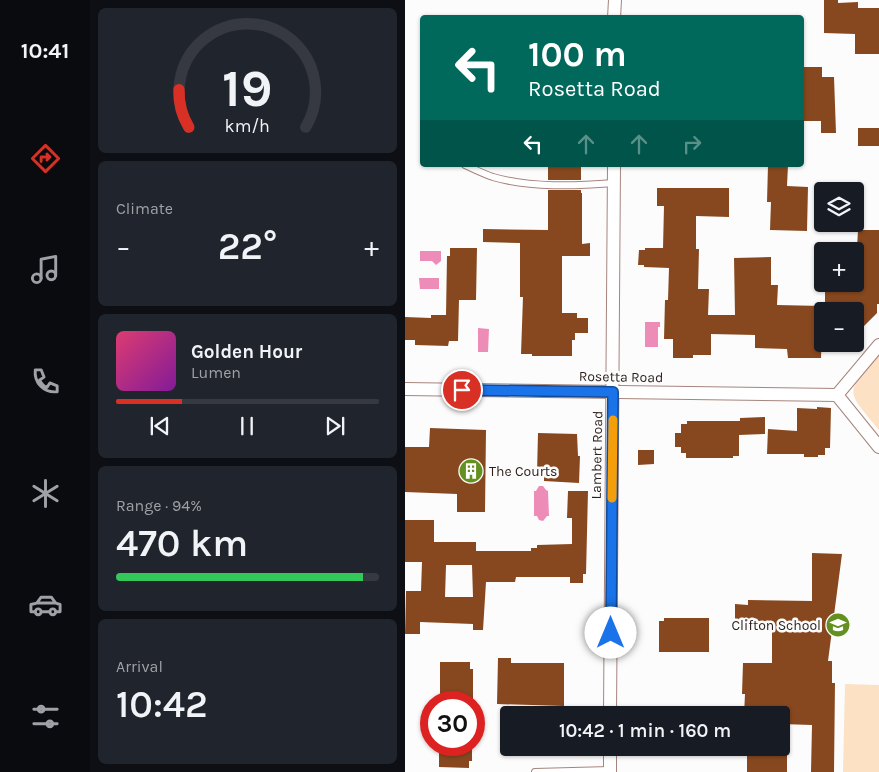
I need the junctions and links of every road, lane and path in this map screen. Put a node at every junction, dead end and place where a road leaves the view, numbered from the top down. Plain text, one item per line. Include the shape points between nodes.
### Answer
1 (615, 0) edge
2 (615, 15) edge
3 (470, 167) edge
4 (614, 167) edge
5 (614, 183) junction
6 (879, 345) edge
7 (405, 389) edge
8 (613, 392) junction
9 (837, 395) junction
10 (879, 447) edge
11 (610, 706) edge
12 (610, 756) edge
13 (610, 771) edge
14 (535, 772) edge

1 - 2 street
3 - 5 lane via 494,177 521,182 565,186
4 - 5 street, Lambert Road
5 - 8 street, Lambert Road
6 - 9 street
7 - 8 street, Rosetta Road
8 - 9 street, Rosetta Road
8 - 11 street, Lambert Road
9 - 10 street
12 - 13 street
13 - 14 lane

